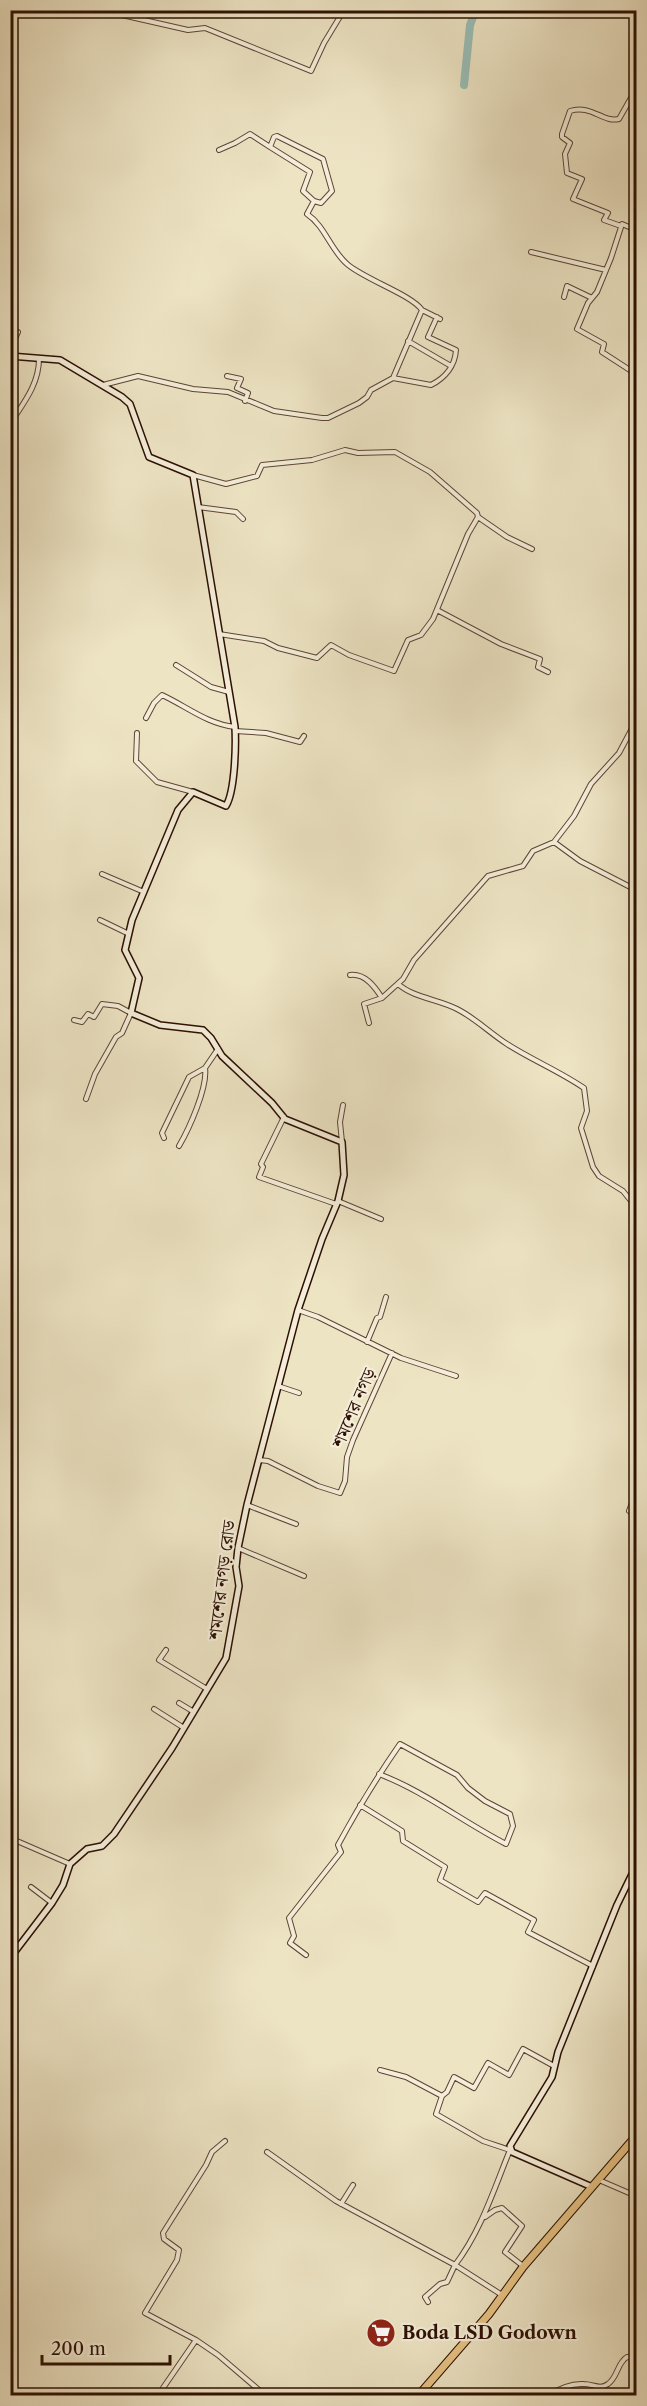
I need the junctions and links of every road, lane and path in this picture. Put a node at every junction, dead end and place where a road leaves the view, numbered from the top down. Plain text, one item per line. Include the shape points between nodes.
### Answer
1 (100, 10) edge
2 (344, 10) edge
3 (636, 89) edge
4 (270, 147) junction
5 (219, 150) dead end
6 (314, 201) junction
7 (621, 226) junction
8 (636, 230) edge
9 (531, 252) dead end
10 (606, 270) junction
11 (564, 297) dead end
12 (592, 298) junction
13 (422, 310) junction
14 (10, 329) edge
15 (408, 341) junction
16 (10, 350) edge
17 (10, 356) edge
18 (39, 359) junction
19 (451, 366) junction
20 (636, 374) edge
21 (227, 376) dead end
22 (393, 378) junction
23 (103, 385) junction
24 (245, 401) junction
25 (12, 421) dead end
26 (193, 475) junction
27 (198, 507) junction
28 (478, 517) junction
29 (243, 519) dead end
30 (532, 549) dead end
31 (437, 610) junction
32 (218, 634) junction
33 (176, 665) dead end
34 (548, 672) dead end
35 (229, 692) junction
36 (146, 718) dead end
37 (636, 721) edge
38 (235, 729) junction
39 (137, 733) dead end
40 (304, 736) dead end
41 (193, 792) junction
42 (554, 842) junction
43 (102, 874) dead end
44 (636, 890) edge
45 (145, 893) junction
46 (100, 920) dead end
47 (129, 934) junction
48 (350, 975) dead end
49 (398, 984) junction
50 (382, 998) junction
51 (131, 1013) junction
52 (74, 1020) dead end
53 (369, 1023) dead end
54 (218, 1049) junction
55 (205, 1068) junction
56 (86, 1099) dead end
57 (343, 1105) dead end
58 (284, 1118) junction
59 (164, 1138) dead end
60 (343, 1143) junction
61 (179, 1146) dead end
62 (337, 1202) junction
63 (636, 1216) edge
64 (381, 1219) dead end
65 (386, 1297) dead end
66 (298, 1310) junction
67 (367, 1342) junction
68 (392, 1353) junction
69 (456, 1377) dead end
70 (278, 1386) junction
71 (299, 1393) dead end
72 (259, 1460) junction
73 (636, 1492) edge
74 (247, 1505) junction
75 (636, 1514) edge
76 (296, 1524) dead end
77 (238, 1548) junction
78 (304, 1576) dead end
79 (166, 1650) dead end
80 (207, 1689) junction
81 (179, 1704) dead end
82 (154, 1709) dead end
83 (194, 1712) junction
84 (184, 1728) junction
85 (379, 1774) junction
86 (360, 1805) junction
87 (10, 1838) edge
88 (70, 1864) junction
89 (636, 1866) edge
90 (31, 1887) dead end
91 (52, 1903) junction
92 (306, 1955) dead end
93 (10, 1958) edge
94 (593, 1966) junction
95 (554, 2066) junction
96 (380, 2070) dead end
97 (442, 2096) junction
98 (636, 2136) edge
99 (225, 2141) dead end
100 (510, 2150) junction
101 (267, 2152) dead end
102 (598, 2180) junction
103 (353, 2185) dead end
104 (592, 2187) junction
105 (636, 2196) edge
106 (340, 2204) junction
107 (486, 2217) dead end
108 (456, 2265) junction
109 (523, 2267) junction
110 (502, 2295) junction
111 (429, 2302) dead end
112 (196, 2340) junction
113 (636, 2358) edge
114 (162, 2396) edge
115 (266, 2396) edge
116 (418, 2396) edge
117 (547, 2396) edge

1 - 2 street via 188,30 205,28 311,71
3 - 7 street via 619,119 589,110 572,110 562,134 570,143 565,154 567,174 582,179 573,199 608,213 604,220
4 - 5 street via 250,134
4 - 6 street via 310,172 303,191
4 - 6 street via 277,136 323,159 332,191 321,203
6 - 13 street via 307,214 317,220 331,247 348,265 418,304
7 - 8 street
7 - 10 street
9 - 10 street
10 - 12 street
11 - 12 street via 567,286
12 - 20 street via 577,329 604,344 602,352
13 - 15 street
13 - 19 street via 438,318 429,336 456,350
14 - 16 street via 18,332
15 - 19 street
15 - 22 street
17 - 18 street
18 - 23 street via 60,360
18 - 25 street via 33,388
19 - 22 street via 446,375 431,385
21 - 24 street via 240,379 237,388 248,393
22 - 24 street via 371,390 359,403 328,418 274,411
23 - 24 street via 138,376 228,392
23 - 26 street via 130,404 149,458
26 - 27 street
26 - 28 street via 226,484 257,476 262,465 345,450 395,452 430,472
27 - 29 street via 236,512
27 - 32 street
28 - 30 street
28 - 31 street
31 - 32 street via 421,635 408,640 394,671 331,645 317,658 264,641
31 - 34 street via 501,644 540,659 538,667
32 - 35 street
33 - 35 street via 211,687
35 - 38 street
36 - 38 street via 162,695 201,717
37 - 42 street via 619,753 591,784
38 - 40 street via 300,742
38 - 41 street via 233,777 226,806
39 - 41 street via 136,761 152,779
41 - 45 street via 177,810
42 - 44 street via 580,861
42 - 49 street via 533,851 523,866 488,876 414,960
43 - 45 street
45 - 47 street
46 - 47 street
47 - 51 street via 125,950 139,978
48 - 50 street via 356,974 374,985
49 - 50 street
49 - 63 street via 413,994 460,1010 533,1060 558,1070 584,1088 587,1111 581,1128 593,1167 599,1176 623,1191 635,1206
50 - 53 street via 364,1004
51 - 52 street via 102,1004 94,1017 88,1014 82,1022
51 - 54 street via 160,1025 203,1030
51 - 56 street via 95,1074
54 - 55 street
54 - 58 street
55 - 59 street via 189,1077 162,1133
55 - 61 street via 189,1128
57 - 60 street
58 - 60 street
58 - 62 street via 261,1164 259,1177
60 - 62 street, শমশের নগড় রোড via 344,1175
62 - 64 street
62 - 66 street, শমশের নগড় রোড
65 - 67 street
66 - 67 street, শমশের নগড়
66 - 70 street, শমশের নগড় রোড
67 - 68 street, শমশের নগড়
68 - 69 street, শমশের নগড়
68 - 72 street, শমশের নগড় via 346,1457 340,1493
70 - 71 street
70 - 72 street, শমশের নগড় রোড
72 - 74 street, শমশের নগড় রোড
73 - 75 street via 629,1510
74 - 76 street
74 - 77 street, শমশের নগড় রোড
77 - 78 street
77 - 80 street, শমশের নগড় রোড via 239,1586 226,1658
79 - 80 street via 159,1660
80 - 83 street, শমশের নগড় রোড
81 - 83 street
82 - 84 street
83 - 84 street, শমশের নগড় রোড
84 - 88 street, শমশের নগড় রোড via 114,1834
85 - 85 street via 402,1782 506,1844 513,1826 510,1814 485,1801 457,1775 426,1757 400,1744
85 - 86 street
86 - 92 street via 338,1845 341,1852 290,1918 294,1936 290,1943
86 - 94 street via 402,1831 403,1841 445,1867 440,1880 478,1902 485,1893 534,1920 528,1932
87 - 88 street
88 - 91 street
89 - 94 street
90 - 91 street
91 - 93 street
94 - 95 street
95 - 97 street via 523,2049 509,2075 488,2063 474,2088 454,2077
95 - 100 street via 552,2077
96 - 97 street via 406,2077
97 - 100 street via 436,2114 483,2141
98 - 102 highway
99 - 112 street via 212,2152 163,2233 164,2239 179,2250 177,2260 145,2313
100 - 104 street
100 - 108 street via 480,2225
101 - 106 street
102 - 104 highway
102 - 105 street
103 - 106 street
104 - 109 highway
106 - 108 street
107 - 109 street via 502,2208 522,2226 505,2252
108 - 110 street
108 - 111 street via 447,2282 425,2296
109 - 110 highway
110 - 116 highway
112 - 114 street via 163,2388
112 - 115 street
113 - 117 street via 627,2356 622,2360 609,2384 560,2388

